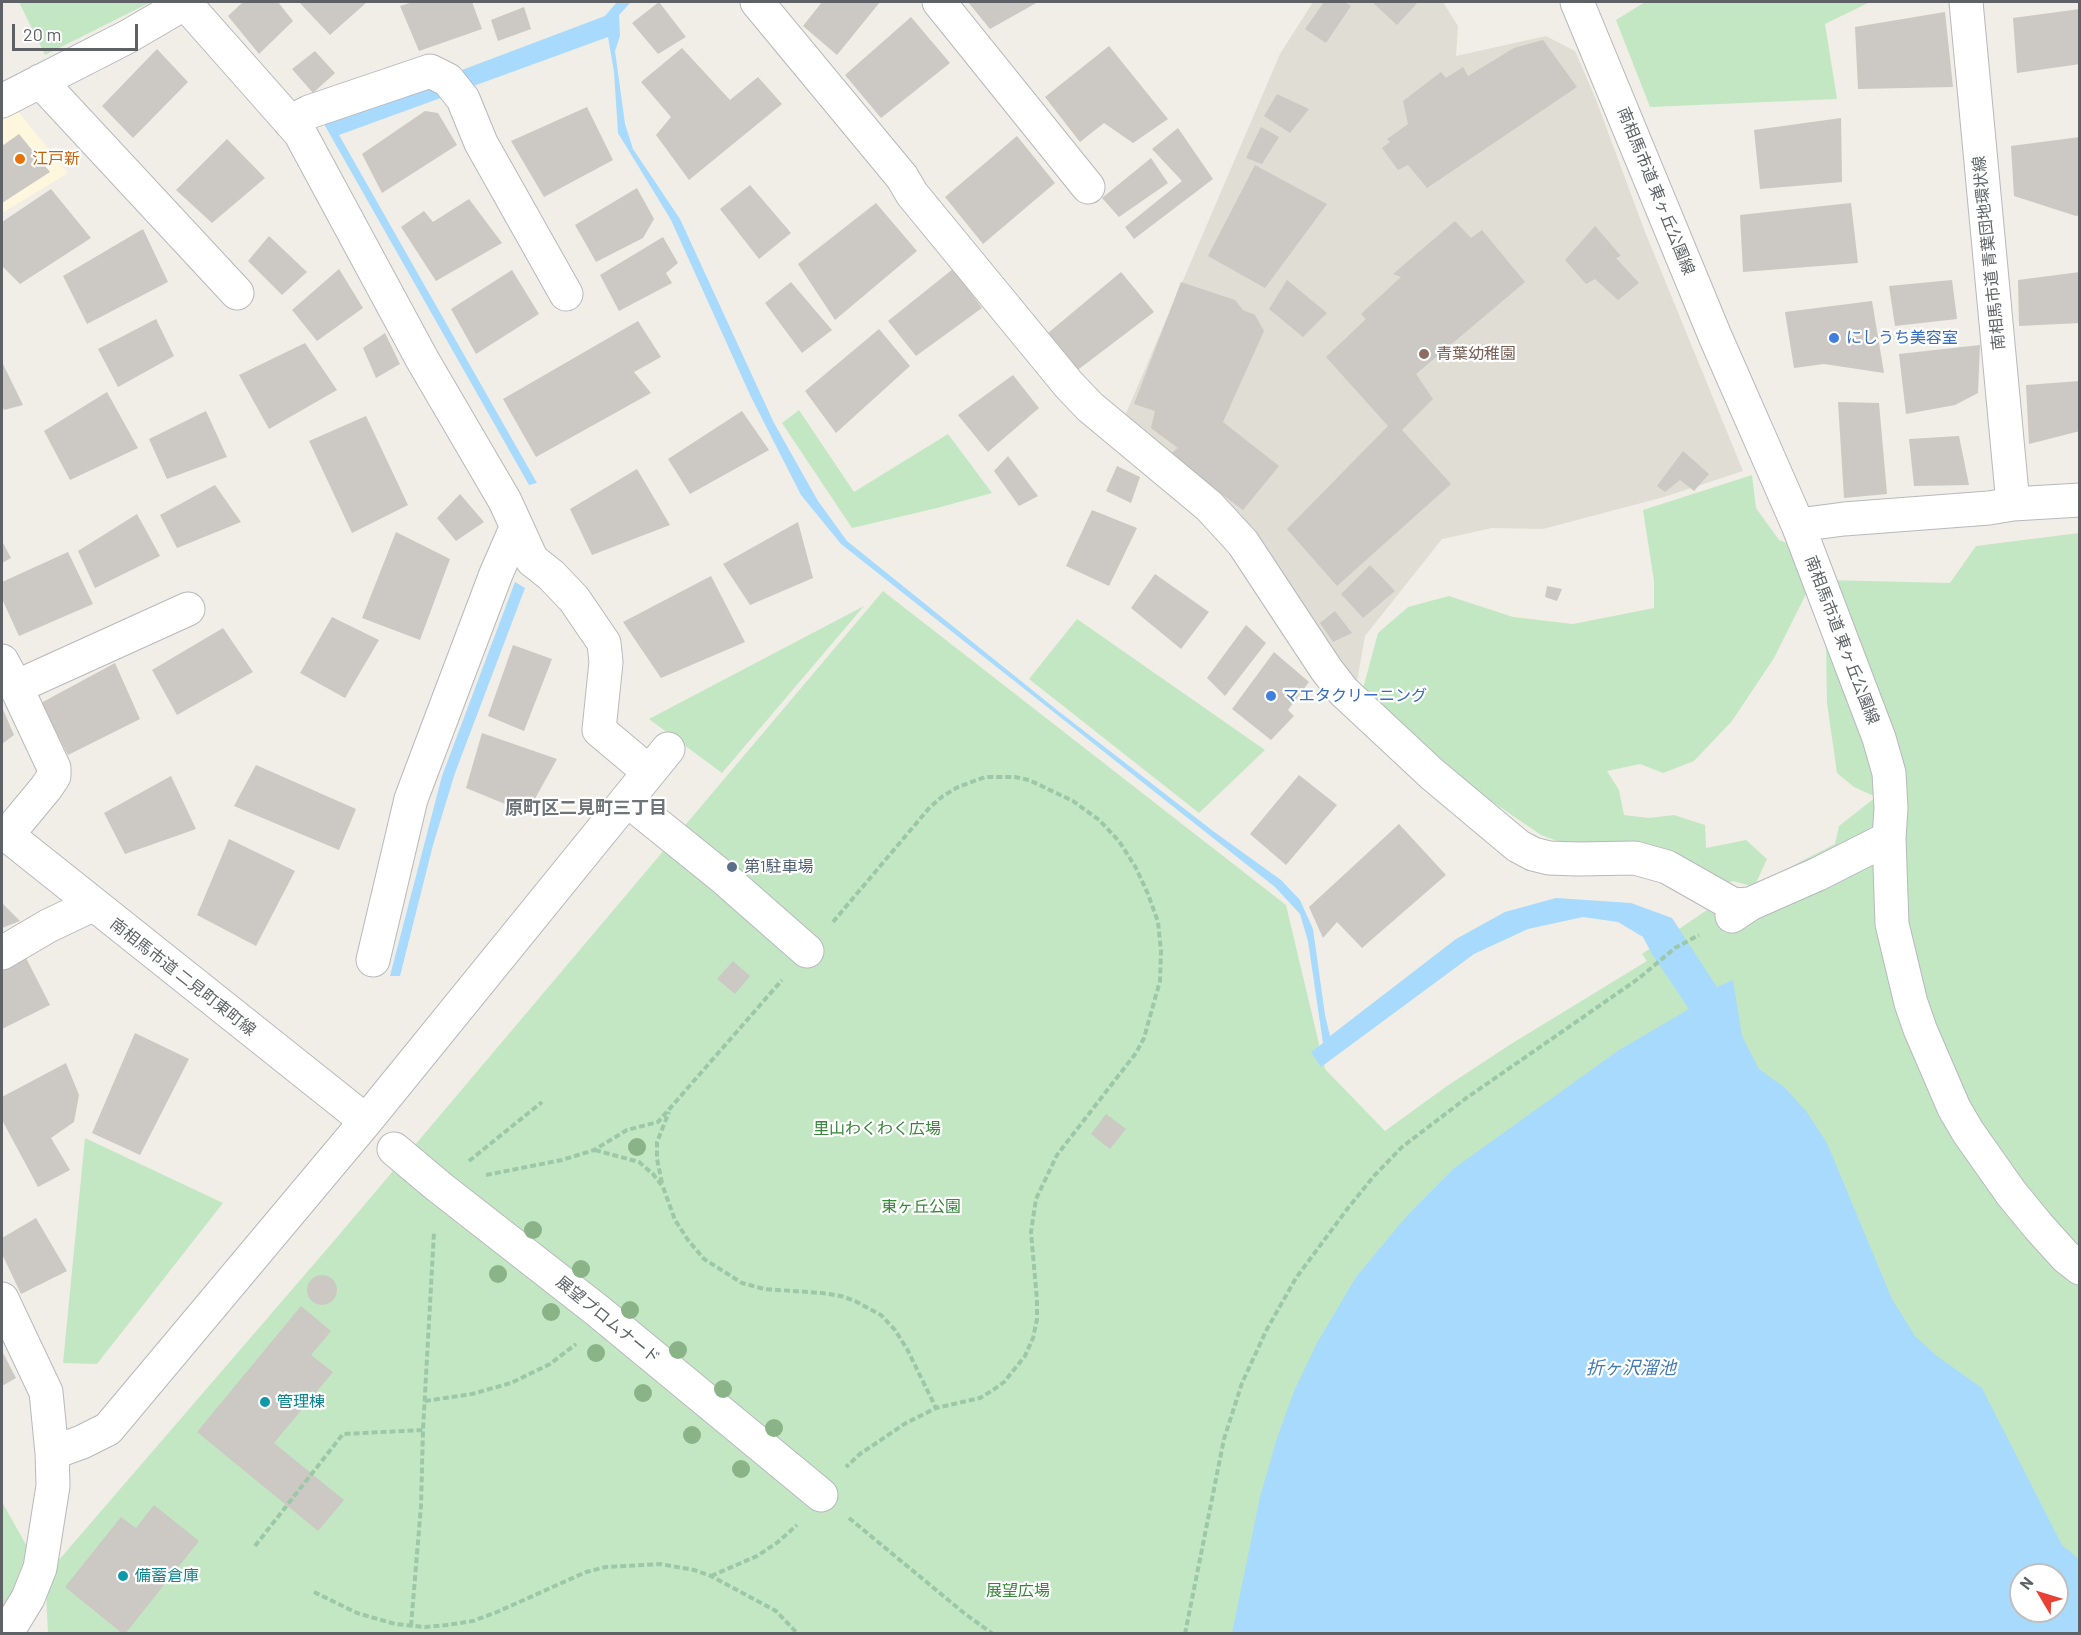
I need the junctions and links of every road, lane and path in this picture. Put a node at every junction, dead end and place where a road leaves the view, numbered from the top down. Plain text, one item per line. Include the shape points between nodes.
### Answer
1 (186, 2) edge
2 (758, 2) edge
3 (939, 2) edge
4 (1577, 2) edge
5 (1966, 2) edge
6 (40, 81) junction
7 (2, 101) edge
8 (290, 122) junction
9 (1088, 187) dead end
10 (237, 293) dead end
11 (566, 294) dead end
12 (2079, 501) edge
13 (2013, 504) junction
14 (1798, 525) junction
15 (516, 528) junction
16 (188, 609) dead end
17 (9, 674) edge
18 (627, 800) junction
19 (4, 833) edge
20 (1889, 838) junction
21 (1750, 904) junction
22 (92, 905) junction
23 (1720, 923) joint
24 (807, 951) junction
25 (2, 953) edge
26 (373, 960) dead end
27 (542, 1102) dead end
28 (670, 1108) junction
29 (366, 1121) junction
30 (394, 1149) dead end
31 (594, 1150) junction
32 (438, 1186) junction
33 (663, 1187) junction
34 (2079, 1268) edge
35 (2, 1299) edge
36 (598, 1311) junction
37 (424, 1401) junction
38 (936, 1408) junction
39 (423, 1430) junction
40 (52, 1453) junction
41 (821, 1495) junction
42 (255, 1546) dead end
43 (711, 1576) junction
44 (314, 1592) dead end
45 (411, 1626) junction
46 (6, 1634) edge
47 (798, 1634) edge
48 (993, 1634) edge
49 (1185, 1634) edge

1 - 6 street via 128,37
1 - 8 street
2 - 21 street via 1069,386 1209,506 1243,543 1342,691 1432,774 1518,846 1533,854 1549,858 1635,858 1667,867 1734,905
3 - 9 street
4 - 14 street, 南相馬市道 東ヶ丘公園線
5 - 13 street, 南相馬市道 青葉団地環状線
6 - 7 street
6 - 10 street
8 - 11 street via 430,71 463,99 481,143
8 - 15 street via 505,501
12 - 13 street
13 - 14 street
14 - 20 street, 南相馬市道 東ヶ丘公園線 via 1879,738 1889,773
15 - 18 street via 532,560 574,599 603,643 606,662 599,730 659,761
15 - 26 street via 411,799
16 - 17 street
17 - 19 street via 54,768 54,776
18 - 24 street
18 - 29 street
19 - 22 street, 南相馬市道 二見町東町線
20 - 21 street
20 - 34 street, 南相馬市道 東ヶ丘公園線 via 1892,924 1911,1003 1930,1054 1954,1108 1985,1156 2038,1226
21 - 23 street
22 - 25 street
22 - 29 street, 南相馬市道 二見町東町線
23 - 49 path via 1675,948 1638,979 1402,1147 1341,1217 1296,1278 1242,1383 1224,1439
24 - 28 path
24 - 38 path via 943,796 971,781 999,776 1029,780 1057,792 1099,820 1136,868 1158,922 1160,981 1144,1038 1130,1062 1057,1155 1036,1199 1031,1232 1037,1319 1025,1356 1010,1375 980,1398
27 - 32 path
28 - 31 path via 658,1122 627,1130
28 - 33 path via 657,1142
29 - 40 street via 108,1429
30 - 32 street, 展望プロムナード
31 - 32 path
31 - 33 path via 639,1162
32 - 36 street, 展望プロムナード
32 - 37 path
33 - 38 path via 675,1220 688,1240 723,1272 764,1289 841,1296 880,1315 907,1349
35 - 40 street via 46,1392
36 - 37 path via 566,1354 532,1375 472,1394
36 - 41 street, 展望プロムナード
37 - 39 path
38 - 41 path via 860,1454
39 - 42 path via 343,1434
39 - 45 path
40 - 46 street via 53,1486 40,1568 28,1598
41 - 43 path via 798,1525 778,1542
41 - 48 path
43 - 45 path via 660,1564 606,1568 568,1579 473,1621
43 - 47 path via 776,1611
44 - 45 path via 357,1613

